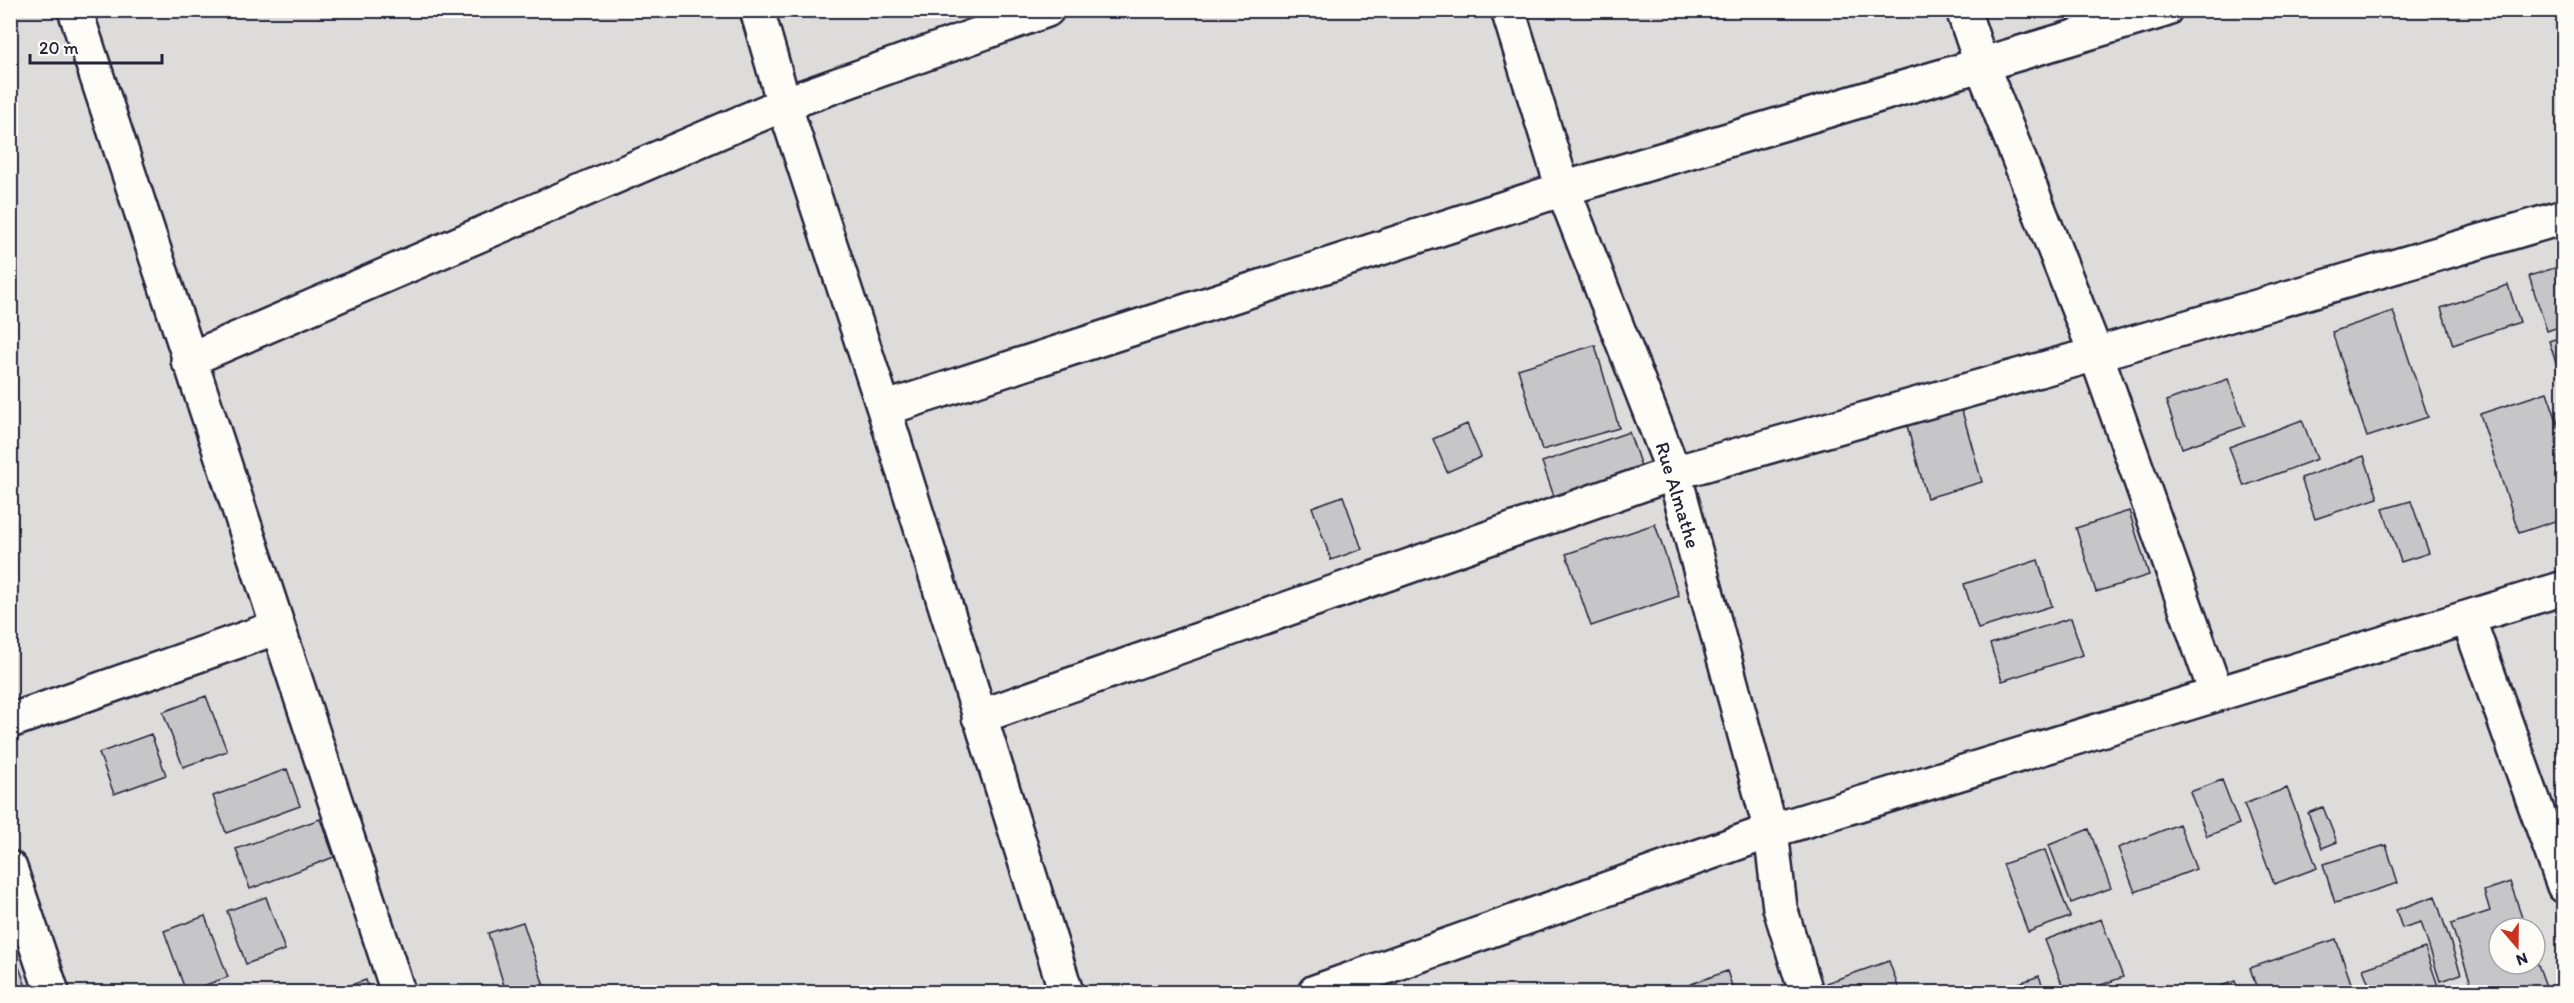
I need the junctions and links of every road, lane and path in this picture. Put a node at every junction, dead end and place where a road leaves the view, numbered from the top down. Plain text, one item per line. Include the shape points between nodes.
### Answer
1 (75, 10) edge
2 (757, 10) edge
3 (1047, 10) edge
4 (1508, 10) edge
5 (1963, 10) edge
6 (2164, 10) edge
7 (1981, 63) junction
8 (784, 104) junction
9 (1563, 189) junction
10 (2564, 217) edge
11 (2096, 354) junction
12 (188, 360) junction
13 (884, 409) junction
14 (1674, 473) junction
15 (2564, 588) edge
16 (2468, 618) junction
17 (278, 627) junction
18 (2216, 693) junction
19 (979, 717) junction
20 (10, 721) edge
21 (1771, 831) junction
22 (10, 868) edge
23 (2564, 886) edge
24 (52, 993) edge
25 (398, 993) edge
26 (1066, 993) edge
27 (1315, 993) edge
28 (1806, 993) edge

1 - 12 street
2 - 8 street
3 - 8 street
4 - 9 street, Rue Almathe
5 - 7 street
6 - 7 street
7 - 9 street
7 - 11 street
8 - 12 street
8 - 13 street
9 - 13 street
9 - 14 street, Rue Almathe
10 - 11 street
11 - 14 street
11 - 18 street
12 - 17 street
13 - 19 street
14 - 19 street
14 - 21 street, Rue Almathe
15 - 16 street
16 - 18 street
16 - 23 street
17 - 20 street
17 - 25 street
18 - 21 street
19 - 26 street
21 - 27 street
21 - 28 street, Rue Almathe via 1780,908
22 - 24 street

